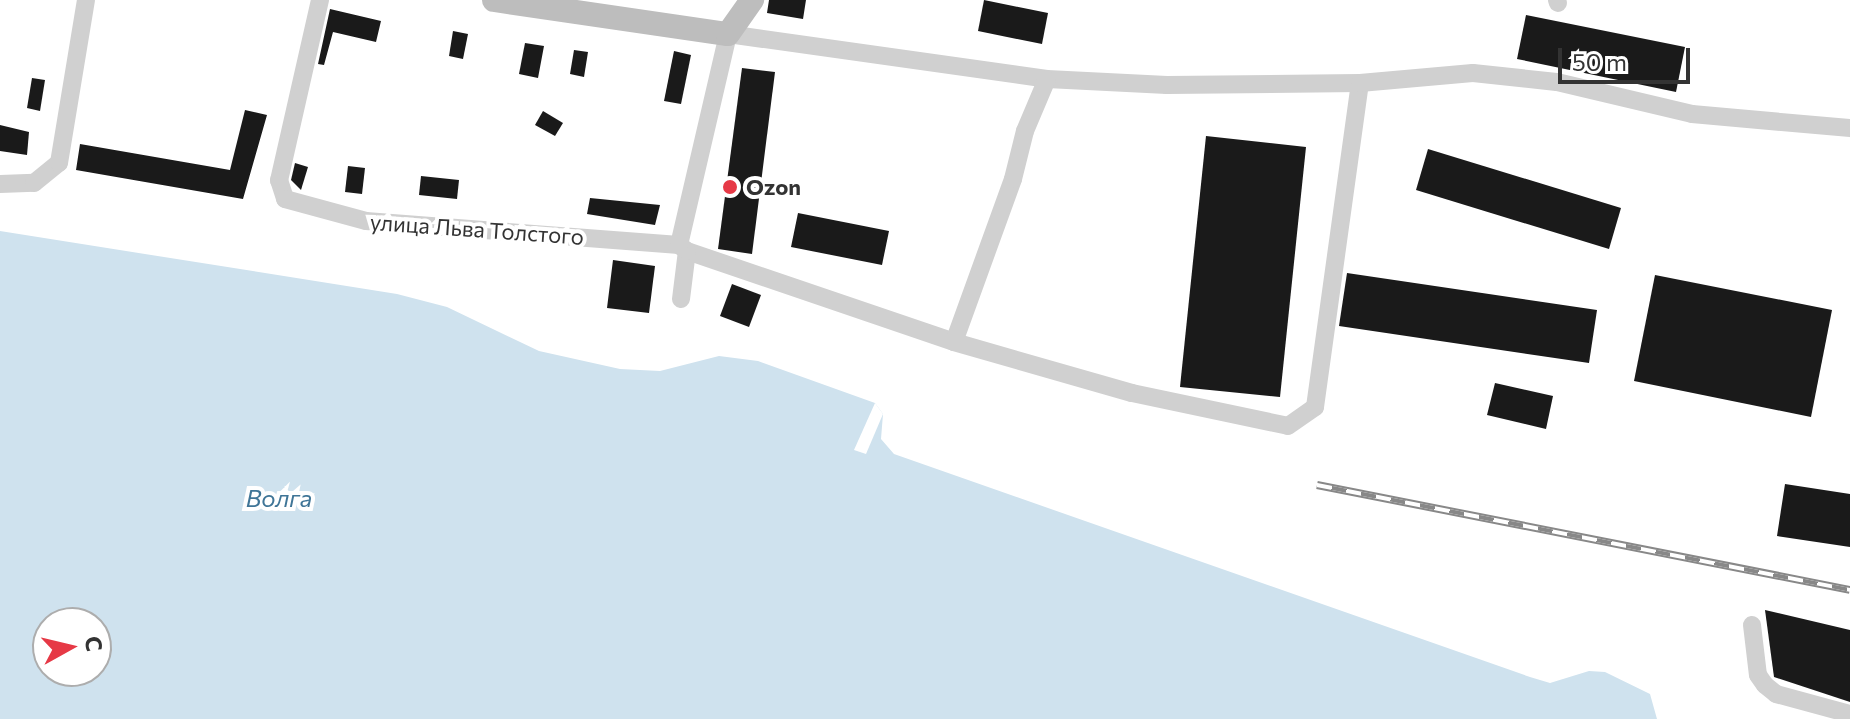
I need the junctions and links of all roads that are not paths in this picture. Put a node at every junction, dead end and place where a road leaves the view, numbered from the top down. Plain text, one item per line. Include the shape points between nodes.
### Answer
1 (86, 0) edge
2 (320, 0) edge
3 (494, 0) edge
4 (752, 0) edge
5 (728, 34) junction
6 (1047, 79) junction
7 (1360, 83) junction
8 (1850, 128) edge
9 (0, 184) edge
10 (683, 248) junction
11 (681, 299) dead end
12 (954, 342) junction
13 (1752, 625) dead end
14 (1850, 714) edge

1 - 9 street via 62,150 53,172 34,183
2 - 10 street, улица Льва Толстого via 279,180 280,194 291,202 366,221
3 - 5 main road
4 - 5 main road
5 - 6 street
5 - 10 street
6 - 7 street via 1167,85
6 - 12 street
7 - 8 street via 1473,73 1557,82 1692,114
7 - 12 street, улица Льва Толстого via 1315,407 1300,423 1277,427 1132,393
10 - 11 street
10 - 12 street, улица Льва Толстого
13 - 14 street via 1758,675 1765,685 1776,694

